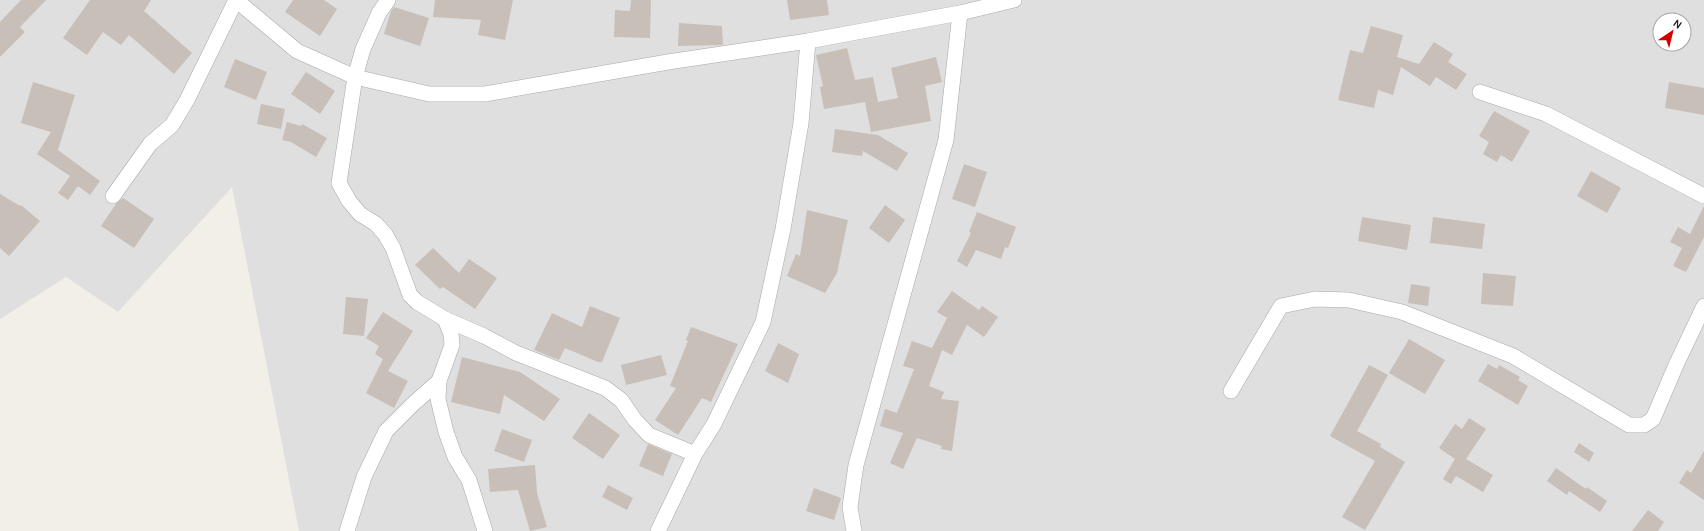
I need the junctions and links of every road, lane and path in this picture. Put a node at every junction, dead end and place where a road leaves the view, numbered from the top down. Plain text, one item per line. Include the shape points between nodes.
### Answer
1 (236, 0) edge
2 (388, 0) edge
3 (1014, 0) edge
4 (960, 13) junction
5 (808, 41) junction
6 (355, 76) junction
7 (1480, 92) dead end
8 (113, 196) dead end
9 (1704, 196) edge
10 (1704, 306) edge
11 (445, 319) junction
12 (439, 381) junction
13 (1231, 391) dead end
14 (695, 454) junction
15 (347, 531) edge
16 (485, 531) edge
17 (658, 531) edge
18 (854, 531) edge

1 - 6 street via 297,51
1 - 8 street via 172,125 150,144
2 - 6 street via 379,12 362,49
3 - 4 street
4 - 5 street
4 - 18 street via 946,140 856,465 850,507
5 - 6 street via 485,94 429,94
5 - 14 street via 801,123 783,229 763,322 714,424
6 - 11 street via 339,183 360,214 376,224 385,234 393,248 410,295
7 - 9 street via 1546,114
10 - 13 street via 1653,419 1644,425 1629,425 1513,356 1402,312 1350,300 1315,299 1281,306
11 - 12 street via 452,334 452,345
11 - 14 street via 516,353 605,388 620,400 649,435
12 - 15 street via 386,432 364,477
12 - 16 street via 438,399 446,432 455,456 469,480
14 - 17 street

